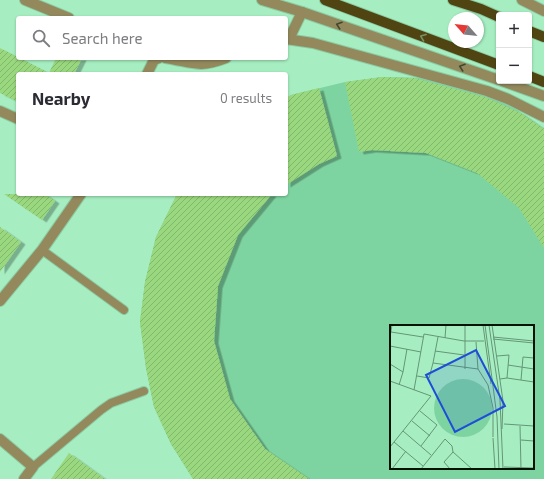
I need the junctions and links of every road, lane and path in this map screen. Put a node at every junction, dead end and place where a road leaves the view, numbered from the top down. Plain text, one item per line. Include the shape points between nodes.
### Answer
1 (25, 0) edge
2 (262, 0) edge
3 (325, 0) edge
4 (454, 0) edge
5 (522, 0) edge
6 (544, 11) edge
7 (302, 12) junction
8 (64, 16) edge
9 (496, 16) edge
10 (532, 32) edge
11 (544, 37) edge
12 (288, 39) edge
13 (154, 60) edge
14 (175, 60) edge
15 (220, 60) edge
16 (496, 64) edge
17 (148, 72) edge
18 (532, 77) edge
19 (496, 79) edge
20 (544, 82) edge
21 (510, 84) edge
22 (544, 96) edge
23 (0, 111) edge
24 (544, 117) edge
25 (16, 118) edge
26 (80, 196) edge
27 (42, 250) junction
28 (0, 301) edge
29 (124, 310) dead end
30 (144, 391) dead end
31 (0, 439) edge
32 (33, 467) junction
33 (24, 479) edge

1 - 8 street
2 - 7 street
16 -> 3 main road
4 - 9 main road
5 - 6 street
7 - 12 street
19 -> 7 street
10 - 11 main road
12 - 24 street via 313,43 487,91
13 - 17 street
14 - 15 street via 200,65
18 - 20 main road
21 - 22 street
23 - 25 street
26 - 27 street
27 - 28 street
27 - 29 lane
30 - 32 lane via 111,403
31 - 32 street
32 - 33 street

